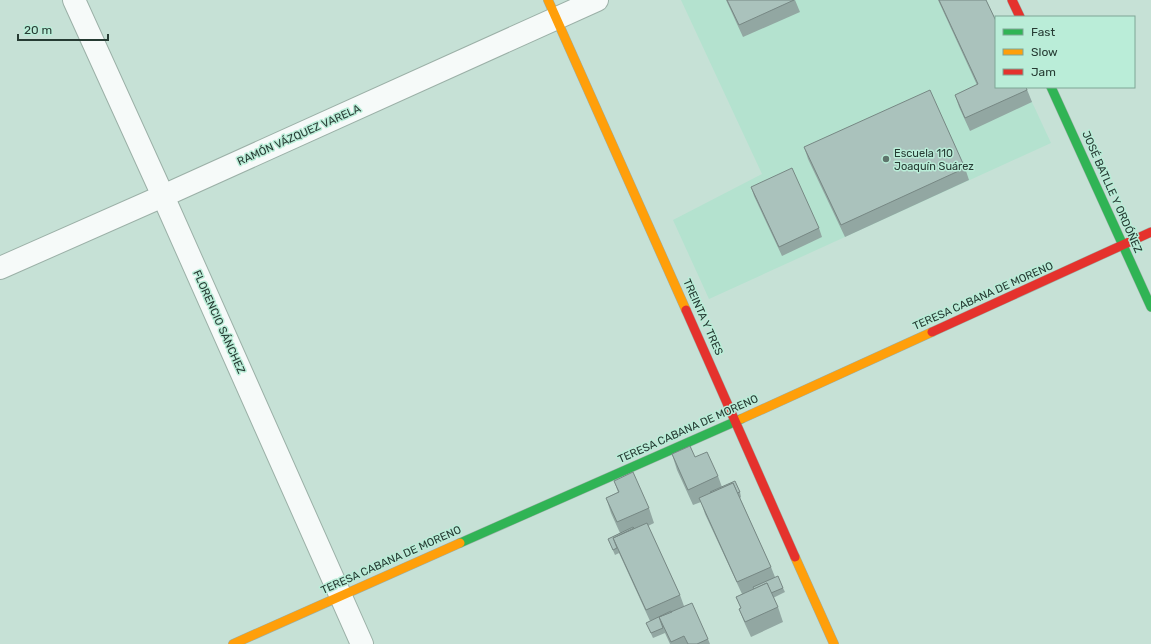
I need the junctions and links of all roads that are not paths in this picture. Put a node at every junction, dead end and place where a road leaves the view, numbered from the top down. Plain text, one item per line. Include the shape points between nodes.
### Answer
1 (74, 0) edge
2 (597, 0) edge
3 (1012, 0) edge
4 (552, 9) edge
5 (1020, 16) edge
6 (1051, 88) edge
7 (163, 196) junction
8 (1151, 232) edge
9 (1123, 245) junction
10 (0, 268) edge
11 (1151, 307) edge
12 (736, 421) junction
13 (341, 595) junction
14 (232, 644) edge
15 (362, 644) edge
16 (834, 644) edge

1 - 7 street, FLORENCIO SÁNCHEZ
2 - 4 street, RAMÓN VÁZQUEZ VARELA
3 - 5 street
4 - 7 street, RAMÓN VÁZQUEZ VARELA
4 - 12 street, TREINTA Y TRES
6 - 9 street, JOSÉ BATLLE Y ORDÓÑEZ
7 - 10 street, RAMÓN VÁZQUEZ VARELA
7 - 13 street, FLORENCIO SÁNCHEZ
8 - 9 street, TERESA CABANA DE MORENO
9 - 11 street, JOSÉ BATLLE Y ORDÓÑEZ
9 - 12 street, TERESA CABANA DE MORENO
12 - 13 street, TERESA CABANA DE MORENO
12 - 16 street, TREINTA Y TRES
13 - 14 street, TERESA CABANA DE MORENO
13 - 15 street, FLORENCIO SÁNCHEZ

